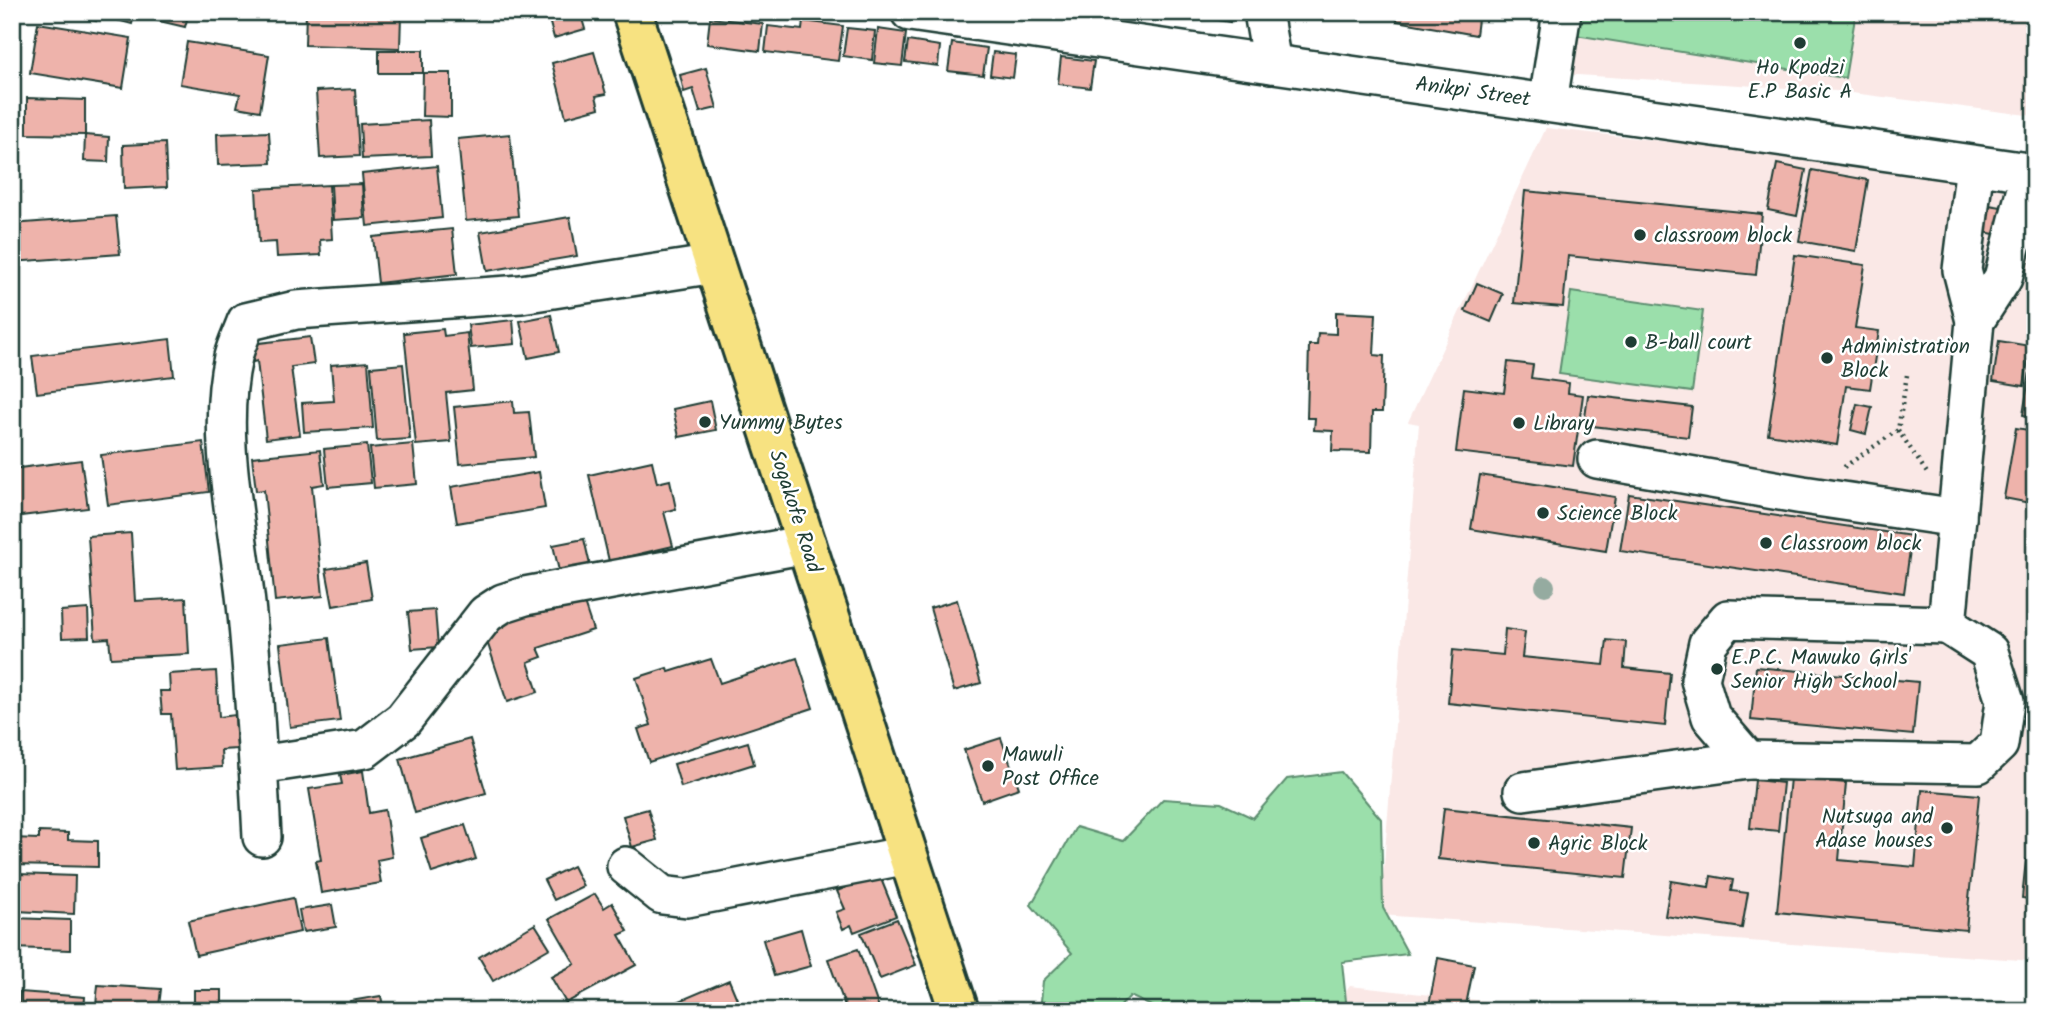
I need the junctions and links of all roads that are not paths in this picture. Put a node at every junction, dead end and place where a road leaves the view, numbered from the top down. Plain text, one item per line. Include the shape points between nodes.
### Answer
1 (632, 12) edge
2 (910, 12) edge
3 (1264, 12) edge
4 (1562, 12) edge
5 (1272, 64) junction
6 (1548, 102) junction
7 (1975, 165) junction
8 (2032, 173) edge
9 (715, 264) junction
10 (1975, 321) junction
11 (1597, 459) dead end
12 (1957, 518) junction
13 (807, 544) junction
14 (1947, 625) junction
15 (1748, 760) junction
16 (258, 765) junction
17 (1523, 791) dead end
18 (262, 837) dead end
19 (908, 855) junction
20 (626, 866) dead end
21 (959, 1011) edge

1 - 9 main road, Sogakofe Road
2 - 5 street, Anikpi Street
3 - 5 street
4 - 6 street
5 - 6 street, Anikpi Street
6 - 7 street, Anikpi Street
7 - 8 street, Anikpi Street
7 - 10 street via 1962,270
8 - 10 street via 2003,278
9 - 13 main road, Sogakofe Road
9 - 16 street via 521,294 296,310 246,322 234,355 227,402 230,482 242,561
10 - 12 street
11 - 12 street
12 - 14 street
13 - 16 street via 503,603 485,614 403,720 365,749
13 - 19 main road, Sogakofe Road
14 - 15 street via 1728,619 1709,643 1700,680 1711,717
14 - 15 street via 1989,652 2005,701 2000,744 1978,764
15 - 17 street
16 - 18 street
19 - 20 street via 687,898 662,895
19 - 21 main road, Sogakofe Road

